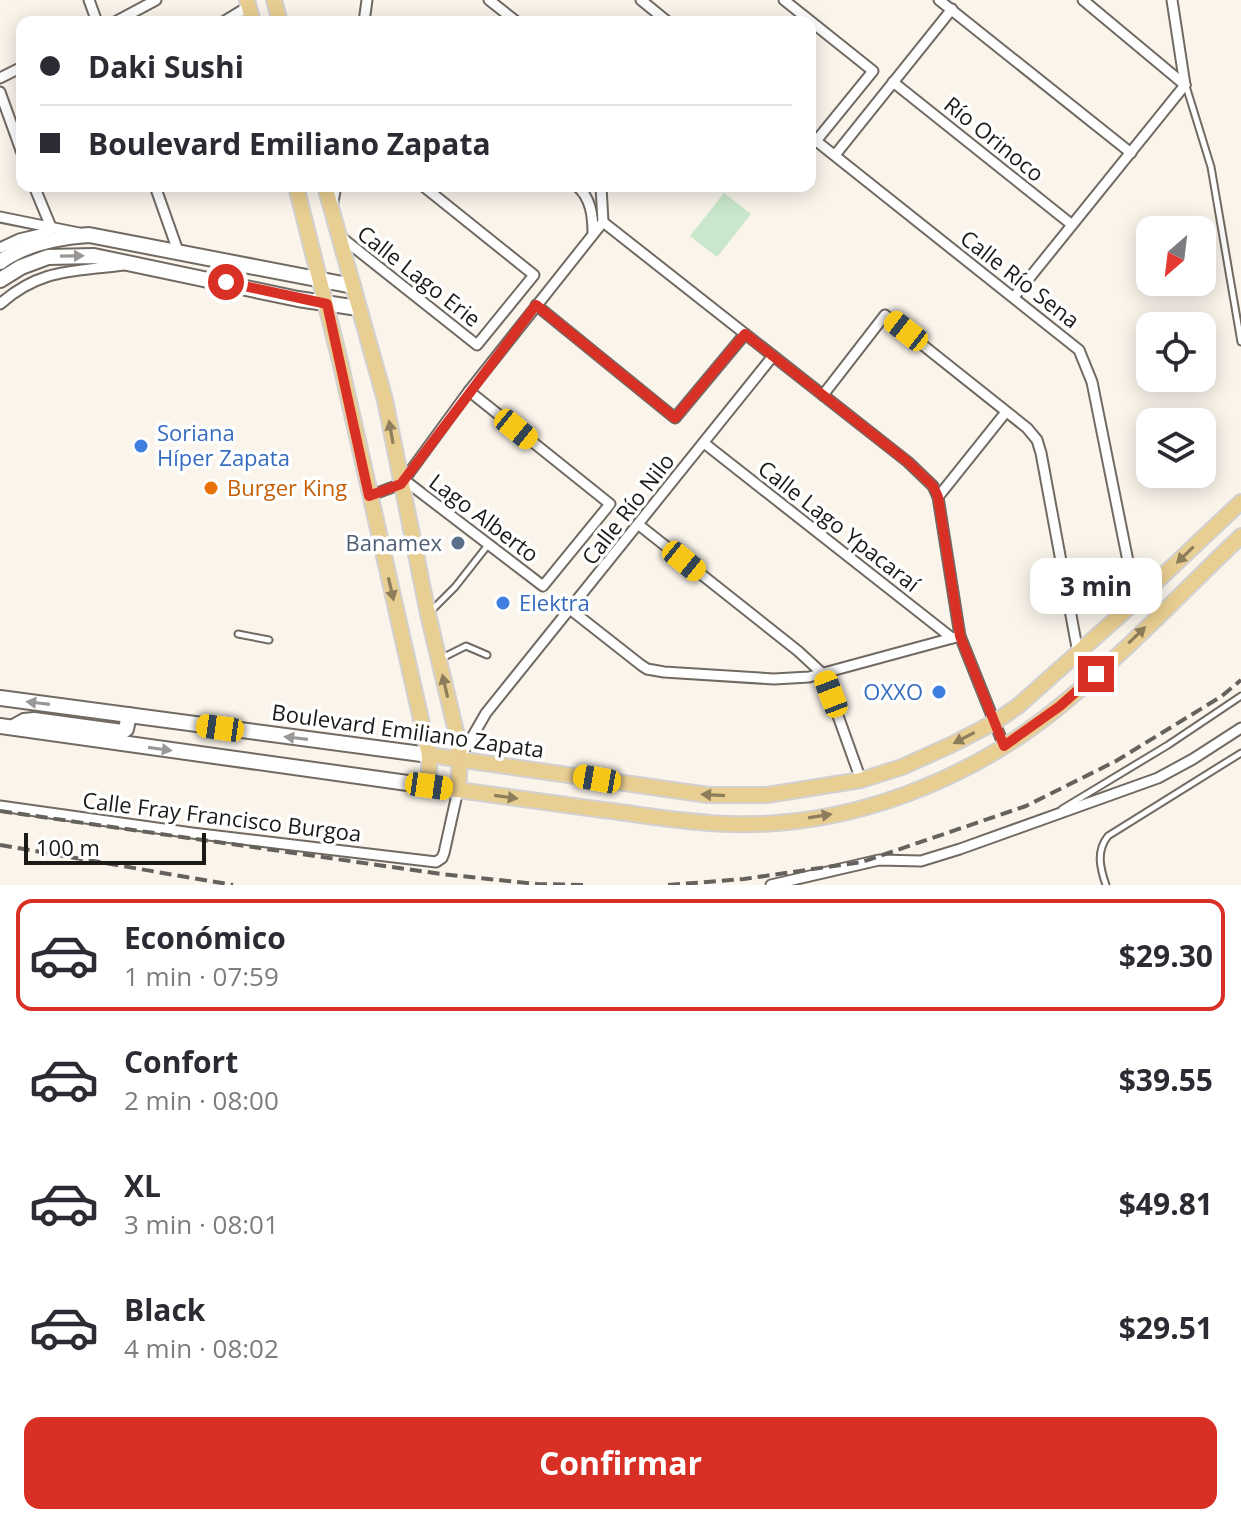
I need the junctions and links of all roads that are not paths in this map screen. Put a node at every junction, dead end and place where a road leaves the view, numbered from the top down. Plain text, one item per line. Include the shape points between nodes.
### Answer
1 (156, 0) edge
2 (489, 0) edge
3 (641, 0) edge
4 (784, 0) edge
5 (939, 0) edge
6 (1083, 0) edge
7 (1172, 0) edge
8 (248, 3) edge
9 (952, 9) junction
10 (126, 16) edge
11 (231, 16) edge
12 (509, 16) edge
13 (661, 16) edge
14 (804, 16) edge
15 (816, 26) edge
16 (893, 82) junction
17 (1185, 85) junction
18 (0, 92) edge
19 (16, 136) edge
20 (816, 136) edge
21 (816, 141) edge
22 (1131, 153) junction
23 (835, 155) junction
24 (36, 192) edge
25 (157, 192) edge
26 (298, 192) edge
27 (327, 192) edge
28 (335, 192) edge
29 (430, 192) edge
30 (584, 192) edge
31 (595, 192) edge
32 (600, 192) edge
33 (588, 202) junction
34 (332, 210) junction
35 (0, 217) edge
36 (603, 222) junction
37 (1071, 224) junction
38 (51, 227) junction
39 (89, 235) junction
40 (338, 235) junction
41 (593, 235) junction
42 (0, 248) edge
43 (178, 251) junction
44 (0, 262) edge
45 (139, 263) junction
46 (0, 280) edge
47 (321, 280) junction
48 (353, 286) junction
49 (1014, 297) junction
50 (0, 304) edge
51 (327, 304) junction
52 (536, 305) junction
53 (358, 308) junction
54 (745, 334) junction
55 (1241, 342) edge
56 (773, 356) junction
57 (469, 391) junction
58 (823, 395) junction
59 (1006, 412) junction
60 (704, 443) junction
61 (402, 482) junction
62 (369, 496) junction
63 (938, 497) junction
64 (1241, 502) edge
65 (639, 525) junction
66 (1241, 536) edge
67 (489, 543) junction
68 (543, 586) joint
69 (1136, 601) junction
70 (571, 610) junction
71 (428, 614) junction
72 (238, 634) dead end
73 (956, 637) junction
74 (269, 640) dead end
75 (1078, 653) junction
76 (487, 655) dead end
77 (439, 659) junction
78 (823, 674) junction
79 (1241, 696) edge
80 (0, 698) edge
81 (129, 715) junction
82 (995, 722) junction
83 (5, 727) edge
84 (1241, 728) edge
85 (1004, 746) junction
86 (1241, 753) edge
87 (429, 755) junction
88 (460, 758) junction
89 (861, 780) junction
90 (429, 786) junction
91 (458, 790) junction
92 (0, 806) edge
93 (1049, 817) junction
94 (771, 885) edge
95 (1106, 885) edge

1 - 10 street
2 - 12 street
3 - 13 street
4 - 14 street
5 - 9 street
6 - 17 street
7 - 17 street
8 - 11 street
9 - 16 street
9 - 22 street
15 - 20 street via 873,71
16 - 23 street
16 - 37 street, Río Orinoco
17 - 22 street
17 - 55 lane via 1211,167
18 - 19 street
21 - 23 street, Calle Río Sena
22 - 37 street
23 - 49 street, Calle Río Sena
24 - 38 street
25 - 43 street
26 - 47 main road
27 - 34 main road
28 - 34 street
29 - 40 street, Calle Lago Erie via 534,275 477,345
30 - 33 street
31 - 33 street
32 - 36 street
33 - 41 street
34 - 40 main road
35 - 38 street
36 - 41 street
36 - 54 street
37 - 49 street
38 - 39 street
38 - 42 street
39 - 43 main road
39 - 44 main road via 30,246
40 - 48 main road
41 - 52 street
43 - 47 main road
46 -> 45 main road via 48,257 94,256
45 - 50 street via 48,274
45 - 51 main road
47 - 48 main road
47 - 51 main road
48 - 53 main road
49 - 69 street, Calle Río Sena via 1069,340 1087,366
51 - 53 main road
51 - 62 main road
52 - 54 street via 675,418
52 - 57 street
61 -> 53 main road
54 - 56 street
56 - 58 street
56 - 60 street, Calle Río Nilo
57 - 61 street
57 - 68 street, Calle Río Nilo via 610,504
58 - 59 street via 885,315
58 - 63 street via 923,476
59 - 63 street
59 - 75 street via 1027,428 1041,453
60 - 65 street, Calle Río Nilo
60 - 73 street, Calle Lago Ypacaraí
61 - 62 street
61 - 67 street, Lago Alberto
61 - 71 main road
62 -> 87 main road
63 - 73 street
64 -> 69 main road, Boulevard Emiliano Zapata
65 - 70 street, Calle Río Nilo
65 - 78 street
85 -> 66 main road via 1060,706
67 - 68 street, Lago Alberto
67 - 71 lane
69 - 75 main road, Boulevard Emiliano Zapata
70 - 78 street via 631,658 656,671 774,679
70 - 88 street, Calle Río Nilo via 486,713
71 - 77 main road
72 - 74 lane
73 - 78 street
73 - 82 street
75 - 82 main road, Boulevard Emiliano Zapata
76 - 77 lane via 466,646
88 -> 77 main road
78 - 89 street
79 - 93 lane
81 -> 80 main road, Boulevard Emiliano Zapata
81 - 83 main road via 122,732 34,720
87 -> 81 main road, Boulevard Emiliano Zapata
82 - 85 street
82 -> 89 main road, Boulevard Emiliano Zapata via 902,767
83 -> 90 main road
84 - 93 street via 1158,778
91 -> 85 main road via 676,820 781,822 840,813 906,794
86 - 95 lane via 1108,836 1100,855
87 - 88 main road, Boulevard Emiliano Zapata
87 - 90 main road
89 -> 88 main road, Boulevard Emiliano Zapata via 767,795 708,795
88 - 91 main road
90 - 91 main road
91 - 92 street, Calle Fray Francisco Burgoa via 440,860
93 - 94 street via 921,861 879,860

